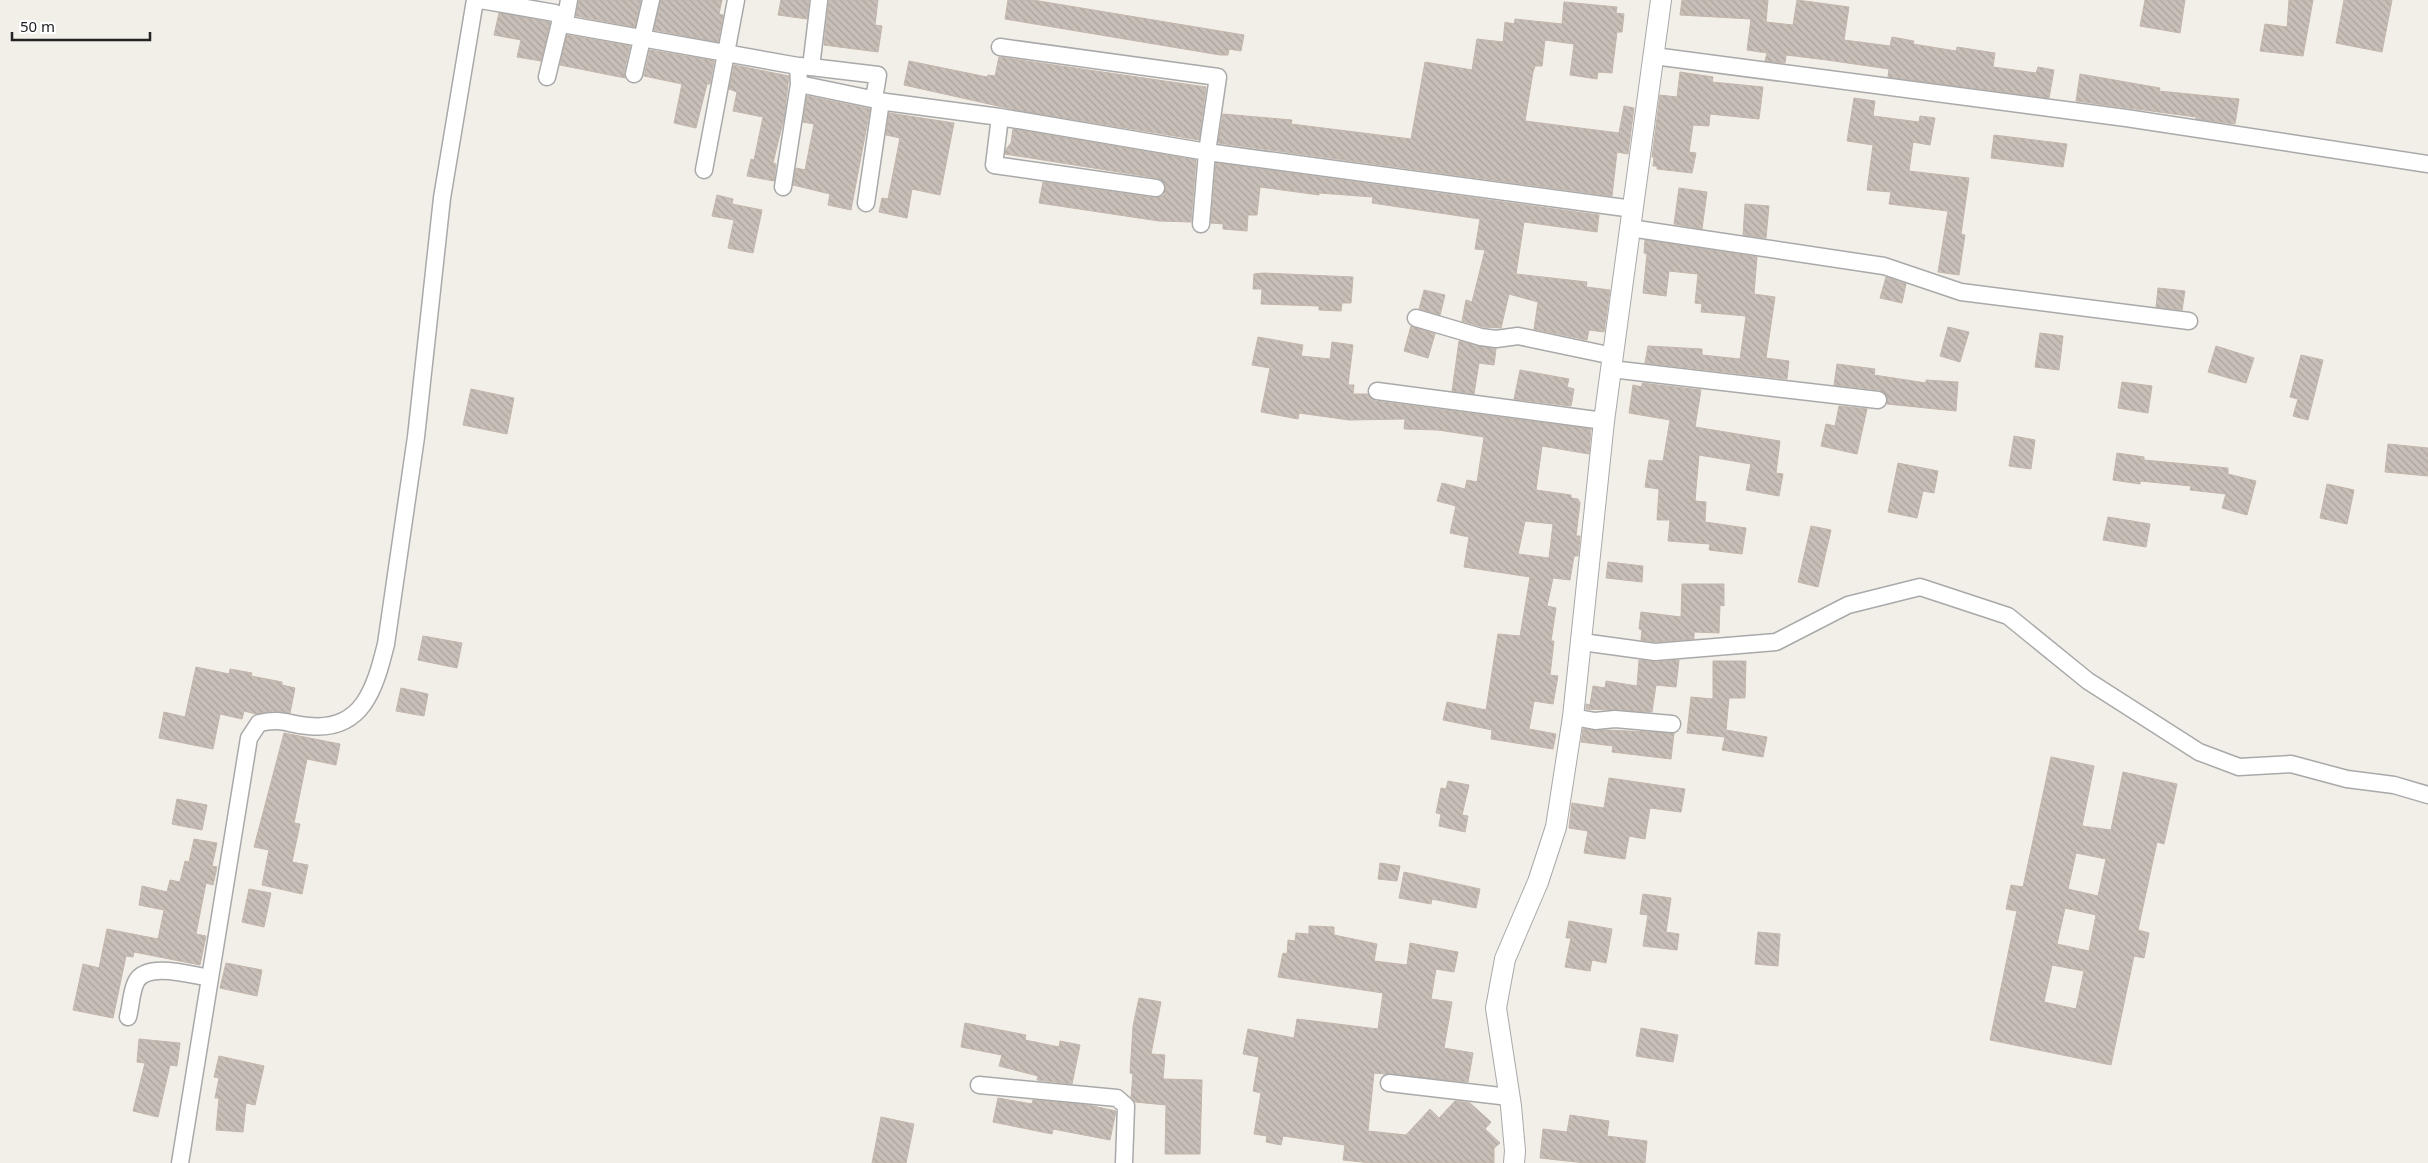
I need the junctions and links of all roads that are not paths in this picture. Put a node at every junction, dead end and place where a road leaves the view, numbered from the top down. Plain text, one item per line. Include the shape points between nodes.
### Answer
1 (475, 0) edge
2 (480, 0) edge
3 (569, 0) edge
4 (651, 0) edge
5 (736, 0) edge
6 (1661, 0) edge
7 (819, 1) dead end
8 (563, 20) junction
9 (642, 38) junction
10 (1000, 47) dead end
11 (726, 53) junction
12 (1654, 56) junction
13 (804, 67) junction
14 (634, 74) dead end
15 (547, 76) dead end
16 (799, 84) junction
17 (877, 100) junction
18 (1000, 116) junction
19 (1207, 152) junction
20 (2428, 164) edge
21 (704, 170) dead end
22 (783, 187) dead end
23 (1156, 188) dead end
24 (866, 203) dead end
25 (1632, 219) junction
26 (1201, 224) dead end
27 (1416, 318) dead end
28 (2189, 321) dead end
29 (1612, 363) junction
30 (1377, 391) dead end
31 (1878, 400) dead end
32 (1604, 421) junction
33 (1582, 642) junction
34 (1573, 717) junction
35 (1672, 724) dead end
36 (2428, 795) edge
37 (210, 978) junction
38 (128, 1017) dead end
39 (1389, 1083) dead end
40 (980, 1085) dead end
41 (1509, 1097) junction
42 (180, 1163) edge
43 (1124, 1163) edge
44 (1514, 1163) edge

1 - 37 street via 442,198 416,437 386,644 378,675 367,699 350,719 333,726 308,726 276,719 259,723 249,738
2 - 8 street via 555,13
3 - 8 street
4 - 9 street
5 - 11 street
6 - 12 street
7 - 13 street
8 - 9 street via 568,25
8 - 15 street
9 - 11 street
9 - 14 street
10 - 19 street via 1218,77
11 - 13 street
11 - 21 street
12 - 20 street via 2126,118
12 - 25 street
13 - 16 street
13 - 17 street via 878,75
16 - 17 street
16 - 22 street
17 - 18 street
17 - 24 street
18 - 19 street
18 - 23 street via 994,165
19 - 25 street
19 - 26 street
25 - 28 street via 1884,266 1961,292
25 - 29 street
27 - 29 street via 1496,340 1518,336
29 - 31 street
29 - 32 street
30 - 32 street
32 - 33 street
33 - 34 street
33 - 36 street via 1655,652 1776,642 1848,605 1920,587 2008,616 2088,681 2199,752 2239,767 2291,764
34 - 35 street
34 - 41 street via 1556,826 1538,882 1505,959 1501,978 1496,1008
37 - 38 street via 154,970 145,973 136,982
37 - 42 street
39 - 41 street
40 - 43 street via 1117,1098 1126,1106
41 - 44 street

